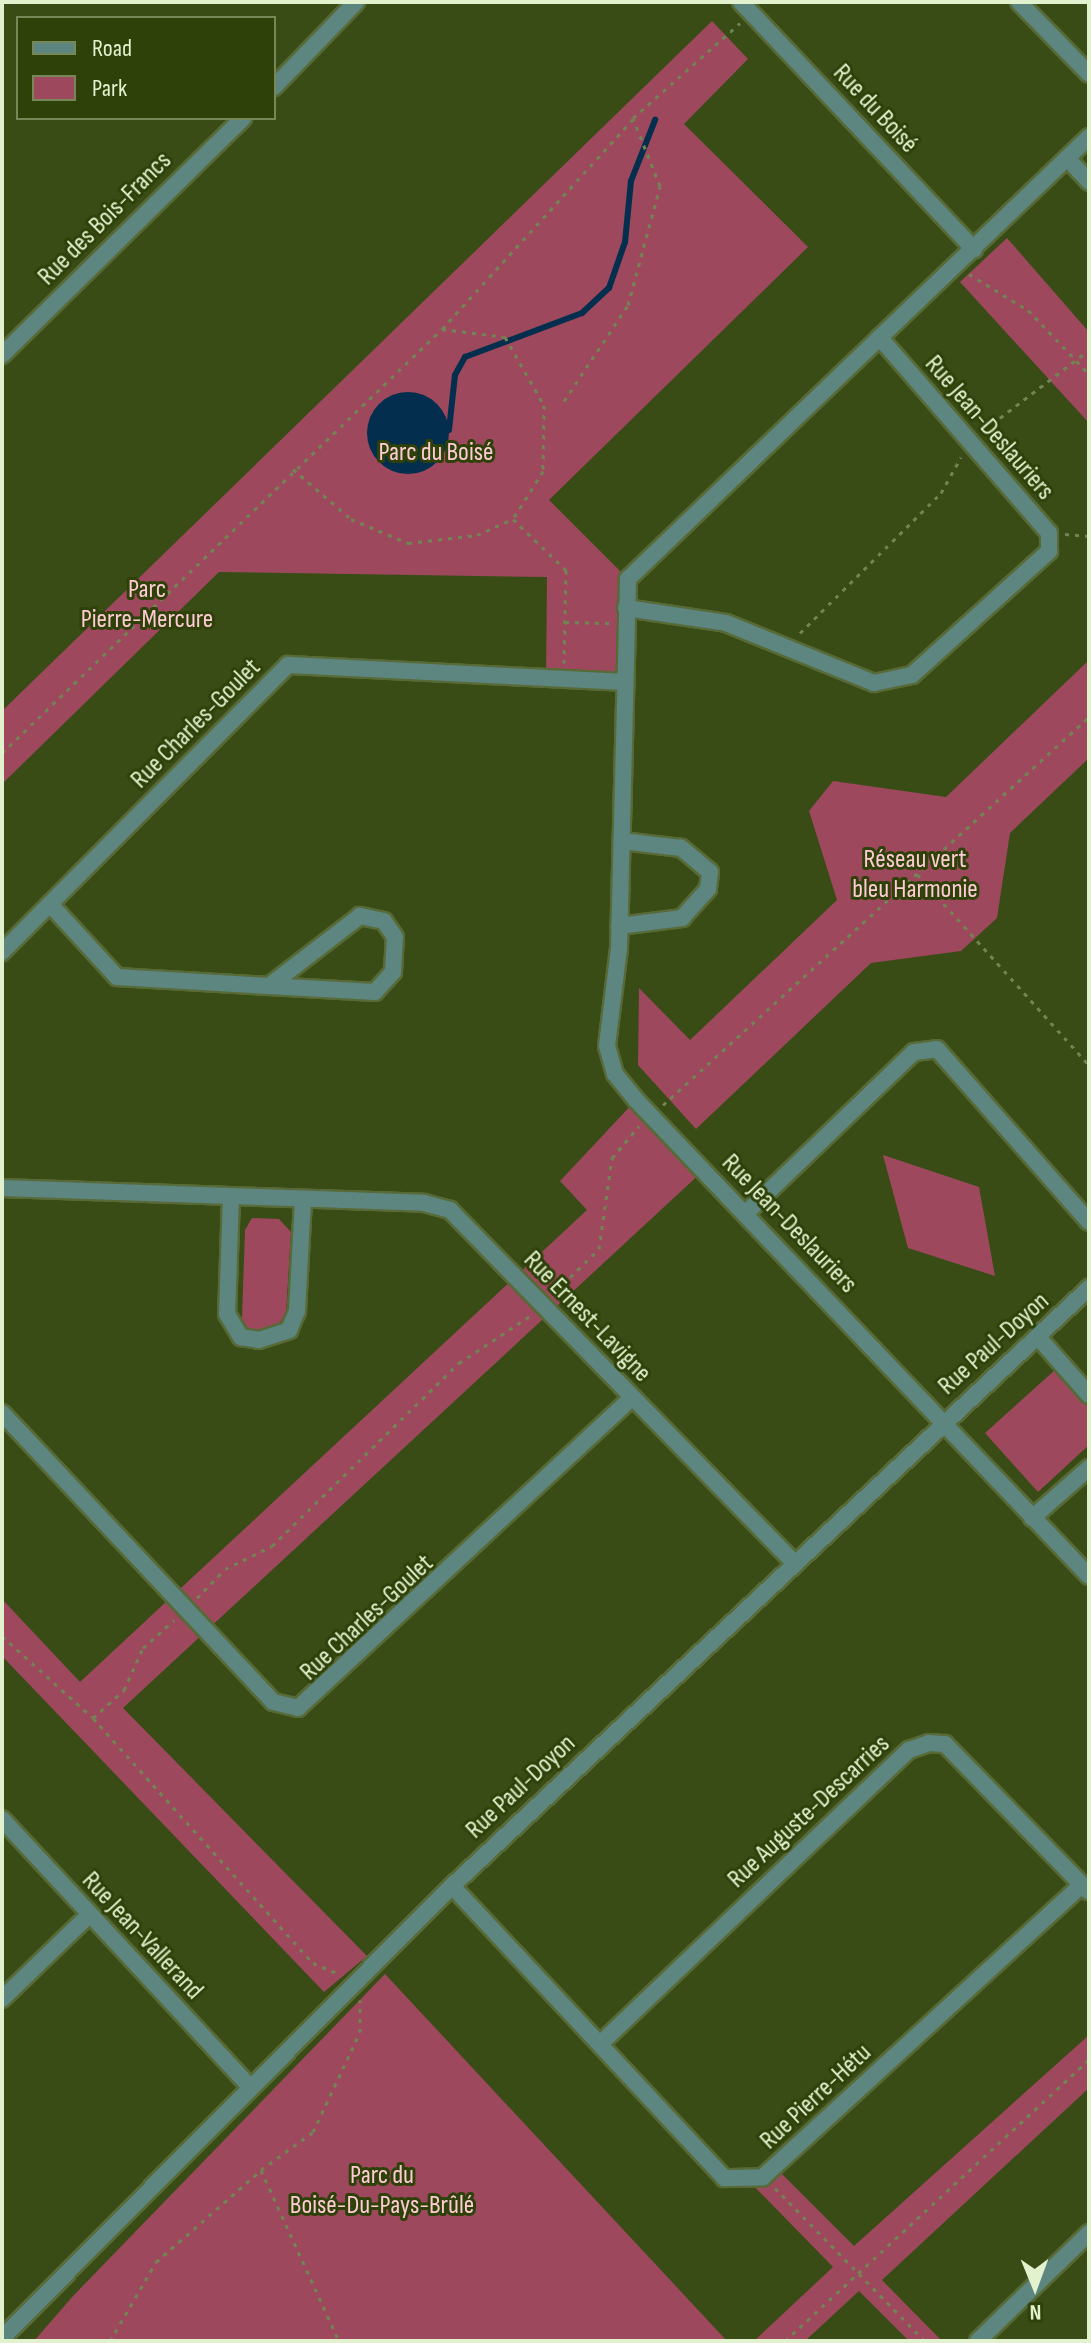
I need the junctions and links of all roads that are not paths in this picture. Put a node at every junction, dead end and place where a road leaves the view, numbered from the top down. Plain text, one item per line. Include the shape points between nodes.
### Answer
1 (356, 2) edge
2 (1019, 2) edge
3 (746, 7) edge
4 (1089, 74) edge
5 (276, 85) edge
6 (241, 120) edge
7 (1089, 137) edge
8 (1067, 158) junction
9 (1089, 182) edge
10 (974, 249) junction
11 (879, 337) junction
12 (2, 355) edge
13 (626, 616) junction
14 (623, 682) junction
15 (622, 841) junction
16 (50, 904) junction
17 (619, 926) junction
18 (2, 952) edge
19 (269, 986) junction
20 (2, 1188) edge
21 (231, 1196) junction
22 (303, 1199) junction
23 (745, 1214) junction
24 (1089, 1222) edge
25 (1089, 1288) edge
26 (1038, 1337) junction
27 (1089, 1395) edge
28 (632, 1398) junction
29 (2, 1413) edge
30 (945, 1421) junction
31 (1089, 1468) edge
32 (1032, 1518) junction
33 (794, 1563) junction
34 (1089, 1576) edge
35 (2, 1819) edge
36 (452, 1886) junction
37 (1086, 1889) edge
38 (90, 1914) junction
39 (2, 1999) edge
40 (600, 2044) junction
41 (248, 2085) junction
42 (1089, 2233) edge
43 (2, 2338) edge
44 (978, 2341) edge

1 - 5 street
2 - 4 street
3 - 10 street, Rue du Boisé
6 - 12 street, Rue des Bois-Francs
7 - 8 street, Rue Jean-Deslauriers
8 - 9 street
8 - 10 street, Rue Jean-Deslauriers
10 - 11 street, Rue Jean-Deslauriers
11 - 13 street, Rue Jean-Deslauriers via 628,579
11 - 13 street, Rue Jean-Deslauriers via 1049,533 1049,551 912,675 874,683 726,623
13 - 14 street, Rue Jean-Deslauriers
14 - 15 street, Rue Jean-Deslauriers
14 - 16 street, Rue Charles-Goulet via 288,665
15 - 17 street, Rue Jean-Deslauriers
15 - 17 street via 681,848 710,872 708,889 682,918
16 - 18 street, Rue Charles-Goulet
16 - 19 street via 117,977
17 - 23 street, Rue Jean-Deslauriers via 607,1055 652,1114
19 - 19 street via 375,992 393,972 395,937 384,921 360,916
20 - 21 street, Rue Ernest-Lavigne
21 - 22 street, Rue Ernest-Lavigne
21 - 22 street via 227,1314 241,1337 259,1340 289,1330 297,1311
22 - 28 street, Rue Ernest-Lavigne via 450,1210
23 - 24 street via 914,1052 937,1049
23 - 30 street, Rue Jean-Deslauriers
25 - 26 street, Rue Paul-Doyon
26 - 27 street
26 - 30 street, Rue Paul-Doyon
28 - 29 street, Rue Charles-Goulet via 309,1705 273,1702
28 - 33 street, Rue Ernest-Lavigne
30 - 32 street, Rue Jean-Deslauriers
30 - 33 street, Rue Paul-Doyon
31 - 32 street
32 - 34 street, Rue Jean-Deslauriers
33 - 36 street, Rue Paul-Doyon
35 - 38 street, Rue Jean-Vallerand
36 - 40 street, Rue Pierre-Hétu
36 - 41 street, Rue Paul-Doyon
37 - 40 street, Rue Pierre-Hétu via 763,2177 724,2178
37 - 40 street, Rue Auguste-Descarries via 945,1744 929,1743 909,1750
38 - 39 street
38 - 41 street, Rue Jean-Vallerand
41 - 43 street, Rue Paul-Doyon
42 - 44 street

